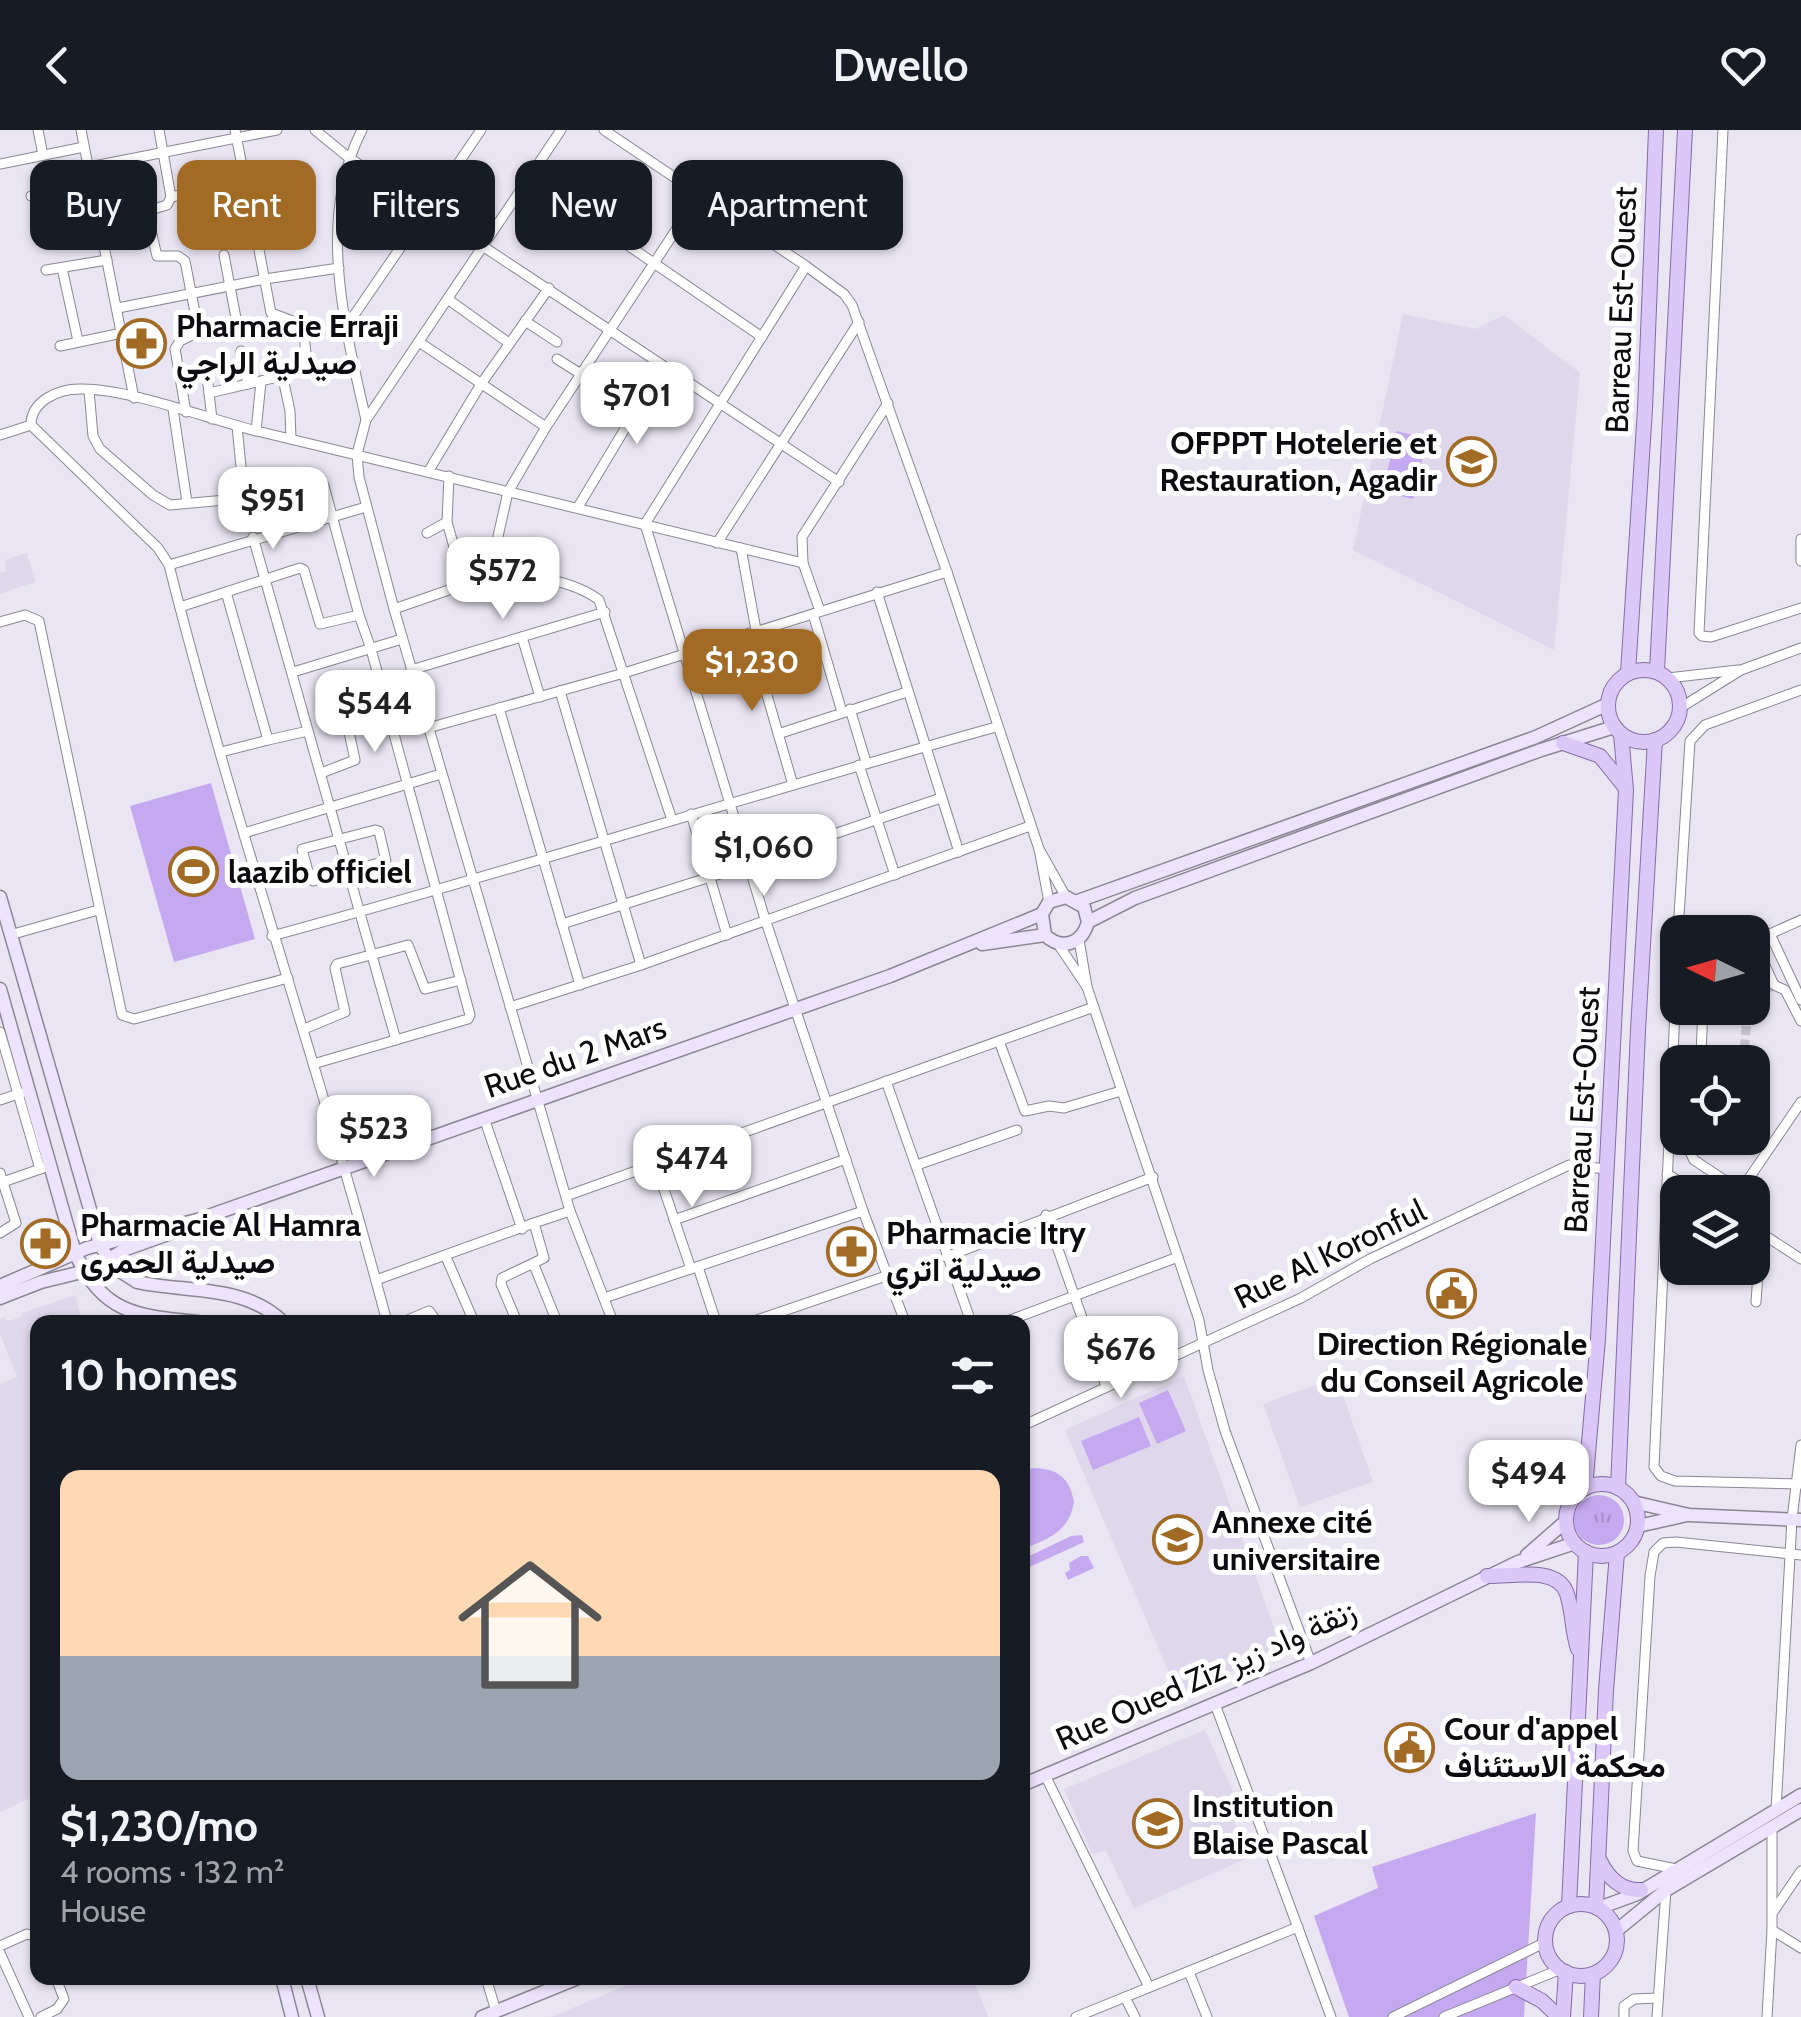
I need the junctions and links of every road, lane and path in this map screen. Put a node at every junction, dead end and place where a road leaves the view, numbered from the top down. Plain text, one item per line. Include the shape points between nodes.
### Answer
1 (38, 130) edge
2 (81, 130) edge
3 (159, 130) edge
4 (277, 130) edge
5 (314, 130) edge
6 (362, 130) edge
7 (561, 130) edge
8 (604, 130) edge
9 (1656, 130) edge
10 (1684, 130) edge
11 (1723, 130) edge
12 (476, 132) edge
13 (236, 133) edge
14 (84, 146) junction
15 (163, 153) junction
16 (43, 155) junction
17 (348, 157) junction
18 (87, 160) edge
19 (126, 160) edge
20 (241, 160) edge
21 (353, 160) edge
22 (458, 160) edge
23 (540, 160) edge
24 (0, 164) edge
25 (672, 177) edge
26 (177, 196) edge
27 (172, 197) junction
28 (515, 198) edge
29 (495, 230) edge
30 (672, 235) edge
31 (105, 250) edge
32 (260, 250) edge
33 (399, 250) edge
34 (482, 250) edge
35 (489, 250) edge
36 (638, 250) edge
37 (782, 250) edge
38 (224, 254) dead end
39 (107, 260) junction
40 (654, 261) junction
41 (806, 266) junction
42 (62, 268) junction
43 (338, 268) junction
44 (46, 270) dead end
45 (265, 278) junction
46 (230, 286) junction
47 (549, 288) junction
48 (191, 293) junction
49 (448, 300) junction
50 (118, 308) junction
51 (236, 318) dead end
52 (525, 320) junction
53 (859, 322) junction
54 (348, 324) junction
55 (609, 330) junction
56 (122, 334) junction
57 (762, 337) junction
58 (78, 342) junction
59 (419, 342) junction
60 (556, 342) dead end
61 (509, 343) junction
62 (60, 346) dead end
63 (241, 351) dead end
64 (558, 358) dead end
65 (662, 366) junction
66 (581, 374) junction
67 (207, 376) dead end
68 (282, 376) junction
69 (261, 382) junction
70 (248, 384) junction
71 (481, 384) junction
72 (89, 390) junction
73 (209, 393) junction
74 (134, 398) junction
75 (888, 402) junction
76 (720, 404) junction
77 (174, 409) junction
78 (186, 412) junction
79 (212, 419) junction
80 (366, 420) junction
81 (31, 425) junction
82 (237, 426) junction
83 (546, 426) junction
84 (256, 431) junction
85 (0, 435) edge
86 (292, 439) junction
87 (782, 446) junction
88 (357, 454) junction
89 (428, 472) junction
90 (449, 476) junction
91 (839, 482) junction
92 (508, 492) junction
93 (244, 496) junction
94 (187, 502) junction
95 (366, 506) junction
96 (578, 507) junction
97 (331, 516) junction
98 (447, 522) junction
99 (646, 524) junction
100 (427, 533) dead end
101 (253, 537) junction
102 (1801, 539) edge
103 (718, 543) junction
104 (741, 548) junction
105 (456, 554) dead end
106 (1801, 560) edge
107 (802, 563) junction
108 (169, 564) junction
109 (947, 572) junction
110 (490, 576) junction
111 (266, 580) junction
112 (226, 592) junction
113 (877, 592) junction
114 (180, 607) junction
115 (1801, 608) edge
116 (394, 610) junction
117 (605, 612) junction
118 (817, 612) junction
119 (360, 616) junction
120 (0, 622) edge
121 (753, 631) junction
122 (522, 637) junction
123 (402, 639) junction
124 (1801, 648) edge
125 (371, 649) junction
126 (683, 653) junction
127 (411, 670) junction
128 (1741, 670) junction
129 (293, 672) junction
130 (1628, 672) junction
131 (624, 673) junction
132 (1663, 674) junction
133 (382, 688) junction
134 (1801, 690) edge
135 (560, 691) junction
136 (907, 692) junction
137 (540, 696) junction
138 (1608, 704) junction
139 (499, 708) junction
140 (1680, 708) junction
141 (846, 711) junction
142 (996, 726) junction
143 (428, 728) junction
144 (308, 730) junction
145 (1618, 731) junction
146 (778, 734) junction
147 (268, 740) junction
148 (1656, 740) junction
149 (1564, 743) junction
150 (924, 747) junction
151 (220, 752) junction
152 (863, 764) junction
153 (321, 773) junction
154 (442, 774) junction
155 (408, 783) junction
156 (794, 785) junction
157 (1626, 790) junction
158 (942, 798) junction
159 (730, 805) junction
160 (330, 807) junction
161 (691, 814) junction
162 (672, 820) junction
163 (875, 820) junction
164 (1030, 826) junction
165 (244, 833) junction
166 (834, 834) dead end
167 (340, 840) junction
168 (603, 840) junction
169 (1038, 849) junction
170 (959, 852) junction
171 (542, 860) junction
172 (748, 865) junction
173 (349, 873) junction
174 (894, 875) junction
175 (710, 878) junction
176 (474, 881) junction
177 (437, 888) junction
178 (0, 897) edge
179 (1072, 899) junction
180 (623, 905) junction
181 (1045, 908) junction
182 (98, 910) junction
183 (360, 912) junction
184 (1679, 915) edge
185 (765, 919) junction
186 (1801, 920) edge
187 (1088, 922) junction
188 (562, 924) junction
189 (1045, 934) junction
190 (1770, 934) joint
191 (10, 935) junction
192 (726, 935) junction
193 (272, 936) junction
194 (1078, 940) junction
195 (1058, 944) junction
196 (970, 946) junction
197 (371, 954) junction
198 (641, 965) junction
199 (288, 978) junction
200 (461, 980) junction
201 (1770, 981) edge
202 (580, 985) junction
203 (1087, 988) junction
204 (0, 989) edge
205 (1801, 1000) edge
206 (510, 1007) junction
207 (1094, 1007) junction
208 (796, 1008) junction
209 (1801, 1021) edge
210 (304, 1029) junction
211 (3, 1032) edge
212 (396, 1040) junction
213 (999, 1040) junction
214 (314, 1064) junction
215 (886, 1081) junction
216 (1121, 1091) junction
217 (22, 1092) junction
218 (0, 1100) edge
219 (536, 1100) junction
220 (828, 1101) junction
221 (1801, 1102) edge
222 (484, 1118) junction
223 (1017, 1130) dead end
224 (1772, 1146) joint
225 (1770, 1149) edge
226 (1668, 1155) edge
227 (1692, 1155) edge
228 (1766, 1155) edge
229 (846, 1159) junction
230 (655, 1163) junction
231 (917, 1165) junction
232 (45, 1167) junction
233 (346, 1167) junction
234 (1607, 1168) junction
235 (1667, 1174) joint
236 (1153, 1176) junction
237 (2, 1183) edge
238 (566, 1196) junction
239 (570, 1211) junction
240 (863, 1211) junction
241 (1046, 1216) junction
242 (197, 1220) junction
243 (674, 1220) junction
244 (534, 1224) junction
245 (522, 1229) junction
246 (0, 1233) edge
247 (1770, 1238) edge
248 (100, 1244) junction
249 (75, 1253) junction
250 (446, 1257) junction
251 (946, 1257) junction
252 (1178, 1257) junction
253 (1801, 1259) edge
254 (108, 1260) junction
255 (534, 1265) junction
256 (694, 1268) junction
257 (84, 1272) junction
258 (886, 1276) junction
259 (376, 1280) junction
260 (1756, 1285) edge
261 (0, 1286) edge
262 (1076, 1296) junction
263 (0, 1298) edge
264 (604, 1298) junction
265 (1756, 1302) dead end
266 (152, 1315) edge
267 (274, 1315) edge
268 (385, 1315) edge
269 (471, 1315) edge
270 (514, 1315) edge
271 (554, 1315) edge
272 (610, 1315) edge
273 (713, 1315) edge
274 (772, 1315) edge
275 (902, 1315) edge
276 (968, 1315) edge
277 (1024, 1315) edge
278 (1204, 1344) junction
279 (1106, 1386) junction
280 (1030, 1422) edge
281 (1801, 1444) edge
282 (1798, 1483) edge
283 (1585, 1488) junction
284 (1618, 1488) junction
285 (1633, 1502) junction
286 (1689, 1514) junction
287 (1796, 1520) edge
288 (1566, 1521) junction
289 (1638, 1526) junction
290 (1580, 1548) junction
291 (1617, 1553) junction
292 (1796, 1554) edge
293 (1518, 1562) junction
294 (1488, 1576) junction
295 (1787, 1641) junction
296 (1801, 1642) edge
297 (1582, 1661) junction
298 (1311, 1663) junction
299 (1215, 1704) junction
300 (1044, 1775) junction
301 (1030, 1781) edge
302 (1801, 1795) edge
303 (1776, 1810) junction
304 (1801, 1810) edge
305 (1772, 1827) junction
306 (1598, 1858) junction
307 (1676, 1869) junction
308 (1801, 1872) edge
309 (1641, 1890) junction
310 (1666, 1890) junction
311 (1569, 1906) junction
312 (1598, 1908) junction
313 (1772, 1914) junction
314 (1298, 1927) junction
315 (1772, 1930) junction
316 (1616, 1931) junction
317 (30, 1935) edge
318 (1546, 1942) junction
319 (1801, 1948) edge
320 (0, 1949) edge
321 (1564, 1971) junction
322 (1189, 1972) junction
323 (1593, 1974) junction
324 (59, 1985) edge
325 (284, 1985) edge
326 (310, 1985) edge
327 (488, 1985) edge
328 (561, 1985) edge
329 (1149, 1987) junction
330 (1516, 1987) junction
331 (1126, 1996) junction
332 (1658, 1998) junction
333 (496, 2011) junction
334 (59, 2013) edge
335 (29, 2017) edge
336 (41, 2017) edge
337 (292, 2017) edge
338 (318, 2017) edge
339 (482, 2017) edge
340 (1076, 2017) edge
341 (1135, 2017) edge
342 (1207, 2017) edge
343 (1330, 2017) edge
344 (1393, 2017) edge
345 (1444, 2017) edge
346 (1561, 2017) edge
347 (1591, 2017) edge
348 (1624, 2017) edge
349 (1658, 2017) edge
350 (1767, 2017) edge

1 - 16 street
2 - 14 street
3 - 15 street
4 - 13 street
5 - 17 street
6 - 17 street
7 - 23 street
8 - 25 street
9 - 130 main road, Barreau Est-Ouest
10 - 132 main road, Barreau Est-Ouest
11 - 115 street via 1699,633 1710,637
12 - 22 street
13 - 15 street
13 - 20 street
14 - 16 street
14 - 18 street
15 - 19 street
15 - 27 street
16 - 24 street
17 - 21 street
17 - 43 street
26 - 27 street
27 - 48 street via 148,218 156,254 181,257
28 - 29 street
30 - 40 street
31 - 39 street
32 - 45 street
33 - 54 street
34 - 49 street
35 - 47 street
36 - 40 street
37 - 41 street
38 - 46 street
39 - 42 street
39 - 50 street
40 - 55 street
40 - 57 street
41 - 53 street via 844,294
41 - 57 street
42 - 44 street
42 - 58 street
43 - 45 street
43 - 54 street
45 - 46 street
45 - 68 street via 273,314 302,326 307,363 283,367
46 - 48 street
46 - 51 street
47 - 52 street
47 - 55 street
48 - 50 street
48 - 78 street via 198,331 175,349
49 - 59 street
49 - 61 street
50 - 56 street
52 - 60 street
52 - 61 street
53 - 75 street
53 - 87 street
54 - 80 street
55 - 65 street
55 - 66 street
56 - 58 street
56 - 74 street
57 - 76 street
58 - 62 street
59 - 71 street
59 - 80 street
61 - 71 street
63 - 70 street
64 - 66 street
65 - 76 street
65 - 96 street
66 - 83 street
67 - 73 street
68 - 69 street
68 - 86 street
69 - 70 street
69 - 84 street
70 - 73 street
71 - 83 street
71 - 89 street
72 - 74 street
72 - 81 street via 48,398 31,414
72 - 94 street via 100,449 161,501
73 - 79 street
74 - 77 street
75 - 91 street
75 - 109 street
76 - 87 street
76 - 99 street
77 - 78 street
77 - 94 street
78 - 79 street
79 - 82 street
80 - 88 street
81 - 85 street
81 - 108 street
82 - 84 street
82 - 93 street
83 - 92 street
84 - 86 street
86 - 88 street
87 - 91 street
87 - 103 street
88 - 89 street
88 - 95 street
89 - 90 street
90 - 92 street
90 - 98 street
91 - 107 street via 805,529
92 - 96 street
92 - 110 street
93 - 94 street
93 - 97 street via 321,485
95 - 97 street
95 - 116 street
96 - 99 street
97 - 101 street
97 - 119 street
98 - 100 street
98 - 105 street
99 - 103 street
99 - 126 street
101 - 108 street
101 - 111 street
102 - 106 street
103 - 104 street
104 - 107 street
104 - 121 street
107 - 118 street
108 - 114 street
109 - 113 street
109 - 142 street
110 - 116 street
110 - 117 street via 516,573 586,591
111 - 112 street
111 - 119 street via 302,569 320,624
111 - 129 street
112 - 114 street
112 - 147 street
113 - 118 street
113 - 136 street
114 - 151 street
116 - 123 street
117 - 122 street
117 - 131 street
118 - 121 street
118 - 141 street
119 - 125 street
120 - 182 street via 26,615 38,621
121 - 126 street
121 - 146 street
122 - 127 street
122 - 137 street
123 - 125 street
123 - 127 street
124 - 128 street
125 - 129 street
125 - 133 street
126 - 131 street
126 - 159 street
127 - 143 street
128 - 132 street
128 - 140 street
129 - 144 street
130 - 132 main road
130 - 138 main road via 1614,684
131 - 135 street
131 - 162 street
132 - 140 main road via 1675,686
133 - 153 street via 342,700 356,760
133 - 155 street
134 - 184 street via 1692,735
135 - 137 street
135 - 168 street
136 - 141 street
136 - 150 street
137 - 139 street
138 - 145 main road
138 - 179 street via 1548,732
139 - 143 street
139 - 171 street
140 - 148 main road via 1673,728
141 - 146 street
141 - 152 street
142 - 150 street
142 - 164 street
143 - 154 street
144 - 147 street
144 - 153 street
145 - 148 main road via 1638,742
145 - 149 street
145 - 157 main road, Barreau Est-Ouest
146 - 156 street
147 - 151 street
148 - 284 main road, Barreau Est-Ouest
149 - 157 main road via 1600,756
149 - 187 street via 1135,898
150 - 152 street
150 - 158 street
151 - 165 street
152 - 156 street
152 - 163 street
153 - 160 street
154 - 155 street
154 - 176 street
155 - 160 street
155 - 177 street
156 - 159 street
157 - 234 main road, Barreau Est-Ouest
158 - 163 street
158 - 170 street
159 - 161 street
159 - 172 street
160 - 165 street
160 - 167 street
161 - 162 street
161 - 175 street
162 - 168 street
163 - 166 street
163 - 174 street
164 - 169 street
164 - 170 street
165 - 193 street
167 - 173 street
167 - 173 street via 379,831 386,861
167 - 173 street via 301,854 312,881
168 - 171 street
168 - 180 street
169 - 179 street
169 - 181 street
170 - 174 street
171 - 176 street
171 - 188 street
172 - 175 street
172 - 185 street
173 - 183 street
174 - 185 street
175 - 180 street
175 - 192 street
176 - 177 street
176 - 206 street
177 - 183 street
177 - 200 street
178 - 191 street
179 - 181 street
179 - 187 street via 1084,907
180 - 188 street
180 - 198 street
181 - 189 street
181 - 196 street, Rue du 2 Mars
182 - 191 street
182 - 199 street via 126,1018
183 - 193 street
183 - 197 street
185 - 192 street
185 - 208 street
186 - 190 street
187 - 194 street
188 - 202 street
189 - 195 street
189 - 196 street, Rue du 2 Mars
190 - 205 street
191 - 248 street
192 - 198 street
193 - 199 street
194 - 195 street
194 - 203 street
195 - 203 street
196 - 208 street, Rue du 2 Mars
197 - 200 street via 410,946 423,988
197 - 210 street via 335,966 344,1014
197 - 212 street
198 - 202 street
199 - 210 street
200 - 212 street via 468,1019
201 - 209 street via 1785,990
202 - 206 street
203 - 207 street
204 - 211 street
206 - 219 street
207 - 213 street
207 - 216 street
208 - 219 street, Rue du 2 Mars
208 - 220 street
210 - 214 street
211 - 217 street
212 - 214 street
213 - 215 street
213 - 216 street via 1025,1111 1064,1108
214 - 233 street
215 - 220 street
215 - 231 street
216 - 236 street
217 - 218 street
217 - 232 street
219 - 222 street, Rue du 2 Mars
219 - 238 street
220 - 229 street
220 - 230 street
221 - 224 street
222 - 233 street, Rue du 2 Mars
222 - 245 street
223 - 231 street
224 - 225 street
226 - 235 street
227 - 228 street via 1738,1188
229 - 240 street
229 - 243 street
230 - 238 street
230 - 243 street
231 - 251 street
232 - 237 street
232 - 249 street
233 - 242 street, Rue du 2 Mars
233 - 259 street
234 - 278 street, Rue Al Koronful via 1569,1165
234 - 283 main road, Barreau Est-Ouest
235 - 282 street via 1656,1472 1674,1481
236 - 241 street
236 - 252 street
237 - 246 street via 16,1224
238 - 239 street
239 - 244 street
239 - 264 street
240 - 256 street
240 - 258 street
241 - 251 street
241 - 262 street
242 - 248 street, Rue du 2 Mars
242 - 254 street, Rue du 2 Mars
243 - 256 street
244 - 245 street
244 - 255 street via 545,1255
245 - 250 street
247 - 253 street
248 - 249 street, Rue du 2 Mars
248 - 254 street
249 - 257 street
249 - 261 street, Rue du 2 Mars
250 - 259 street
250 - 269 street
251 - 276 street
252 - 262 street
252 - 278 street
254 - 257 street, Rue du 2 Mars
254 - 267 street via 137,1282 241,1297
255 - 270 street via 501,1281
255 - 271 street
256 - 264 street
256 - 273 street
257 - 263 street, Rue du 2 Mars
257 - 266 street via 126,1311
258 - 274 street
258 - 275 street
259 - 268 street
260 - 265 street
262 - 277 street
262 - 279 street
264 - 272 street
278 - 279 street, Rue Al Koronful
278 - 298 street via 1224,1431
279 - 280 street, Rue Al Koronful
281 - 282 street
282 - 287 street
283 - 284 main road
283 - 288 main road via 1572,1500
284 - 285 main road
285 - 286 street
285 - 289 main road
286 - 287 street
286 - 289 street
287 - 292 street
288 - 290 main road
288 - 293 street, Rue Oued Ziz زنقة واد زيز
289 - 291 main road
290 - 291 main road via 1601,1556
290 - 293 street, Rue Oued Ziz زنقة واد زيز
290 - 297 main road
291 - 306 main road
292 - 295 street
292 - 307 street via 1676,1542 1654,1552 1633,1851 1642,1863
293 - 294 street, Rue Oued Ziz زنقة واد زيز
294 - 297 main road via 1548,1576 1565,1588
294 - 298 street, Rue Oued Ziz زنقة واد زيز
295 - 296 street
295 - 303 street
297 - 311 main road
298 - 299 street, Rue Oued Ziz زنقة واد زيز
299 - 300 street, Rue Oued Ziz زنقة واد زيز
299 - 314 street
300 - 301 street, Rue Oued Ziz زنقة واد زيز
300 - 329 street
302 - 303 street
303 - 307 street
304 - 305 street
305 - 310 street
305 - 313 street
306 - 309 main road via 1616,1882
306 - 312 main road
307 - 309 street
308 - 313 street
309 - 312 street
310 - 316 street
310 - 332 street
311 - 312 main road
311 - 318 main road via 1549,1924
312 - 316 main road
313 - 315 street
314 - 322 street
314 - 343 street
315 - 319 street
315 - 350 street
316 - 323 main road via 1615,1952
317 - 320 street
318 - 321 main road
318 - 344 street
320 - 335 street
321 - 323 main road
321 - 330 street
321 - 346 main road
322 - 329 street
322 - 342 street
323 - 347 main road
324 - 334 street via 64,1999
325 - 337 street
326 - 338 street
327 - 333 street
328 - 333 street
329 - 331 street
330 - 345 street
330 - 346 main road
331 - 340 street
331 - 341 street
332 - 348 street via 1632,2000
332 - 349 street
333 - 339 street
334 - 336 street

